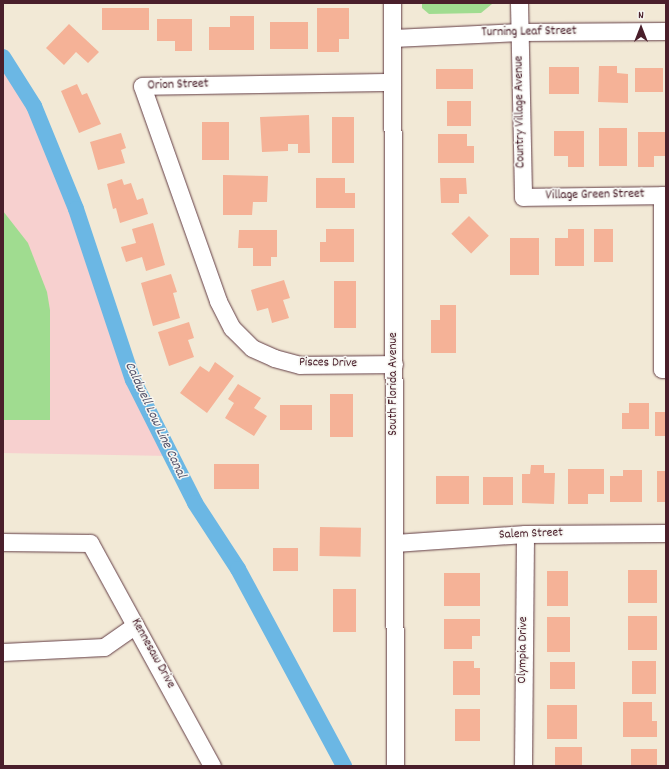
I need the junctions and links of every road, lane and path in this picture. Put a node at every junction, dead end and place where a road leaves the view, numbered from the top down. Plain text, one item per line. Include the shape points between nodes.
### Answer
1 (392, 3) edge
2 (519, 3) edge
3 (666, 31) edge
4 (520, 32) junction
5 (393, 38) junction
6 (392, 82) junction
7 (664, 195) edge
8 (524, 197) joint
9 (218, 300) joint
10 (394, 364) junction
11 (666, 369) edge
12 (666, 533) edge
13 (526, 534) junction
14 (3, 542) edge
15 (395, 543) junction
16 (136, 625) junction
17 (3, 652) edge
18 (212, 766) edge
19 (395, 766) edge
20 (523, 766) edge

1 - 5 street, South Florida Avenue
2 - 4 street, Country Village Avenue
3 - 4 street, Turning Leaf Street
4 - 5 street, Turning Leaf Street
4 - 8 street, Country Village Avenue
5 - 6 street, South Florida Avenue
6 - 9 street, Orion Street via 142,86
6 - 10 street, South Florida Avenue
7 - 8 street, Village Green Street
7 - 11 street via 662,369
9 - 10 street, Pisces Drive via 232,328 252,348 274,358 300,364
10 - 15 street, South Florida Avenue
12 - 13 street, Salem Street
13 - 15 street, Salem Street
13 - 20 street, Olympia Drive
14 - 16 street, Kennesaw Drive via 90,543
15 - 19 street, South Florida Avenue
16 - 17 street via 104,647
16 - 18 street, Kennesaw Drive

